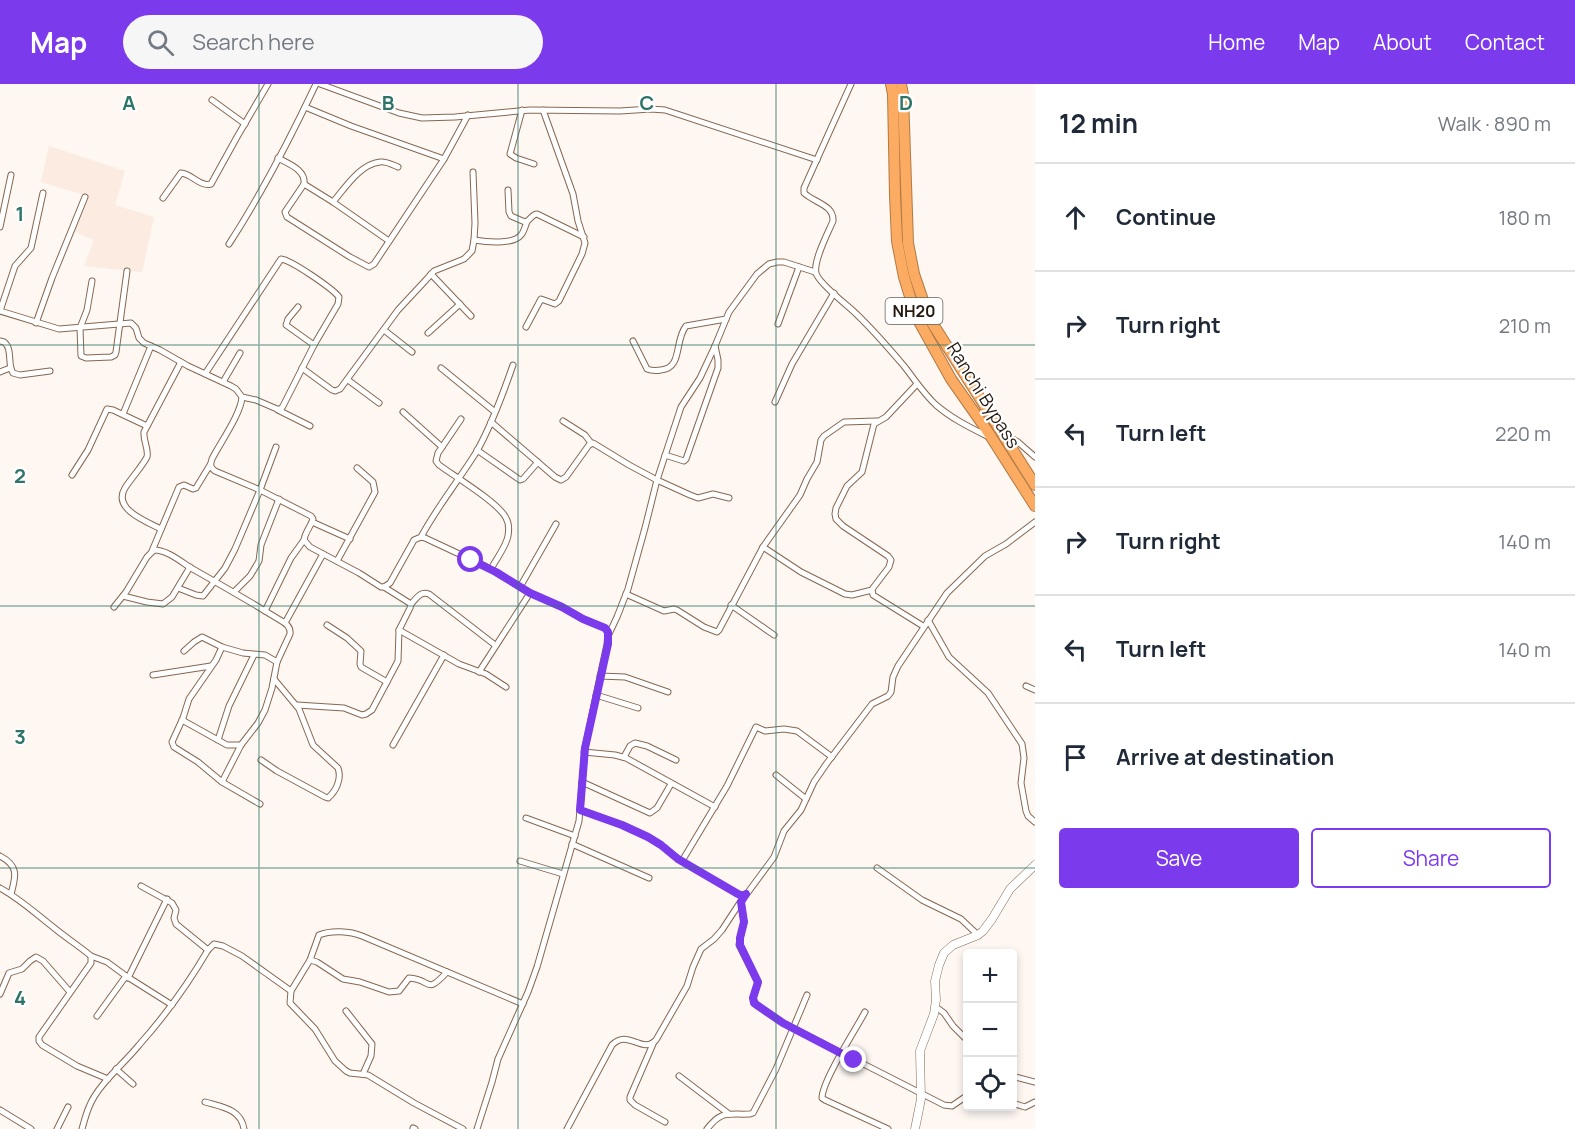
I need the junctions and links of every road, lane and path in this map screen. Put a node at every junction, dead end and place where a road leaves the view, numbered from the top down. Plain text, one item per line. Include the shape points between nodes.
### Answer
1 (268, 84) edge
2 (316, 84) edge
3 (320, 84) edge
4 (851, 84) edge
5 (891, 84) edge
6 (901, 84) edge
7 (212, 100) dead end
8 (305, 107) junction
9 (522, 110) junction
10 (543, 110) junction
11 (468, 116) junction
12 (245, 124) junction
13 (278, 158) junction
14 (444, 159) junction
15 (817, 160) junction
16 (534, 164) dead end
17 (398, 167) dead end
18 (472, 172) dead end
19 (11, 176) dead end
20 (304, 184) junction
21 (508, 190) dead end
22 (44, 193) dead end
23 (85, 197) dead end
24 (163, 198) dead end
25 (333, 202) junction
26 (527, 222) junction
27 (0, 227) edge
28 (584, 237) junction
29 (474, 240) junction
30 (389, 241) junction
31 (229, 244) dead end
32 (799, 267) junction
33 (127, 271) dead end
34 (815, 272) junction
35 (431, 274) junction
36 (92, 281) dead end
37 (834, 293) junction
38 (460, 304) junction
39 (298, 307) dead end
40 (0, 311) edge
41 (471, 316) dead end
42 (726, 319) junction
43 (36, 323) junction
44 (120, 324) junction
45 (778, 324) dead end
46 (526, 327) dead end
47 (80, 328) junction
48 (384, 330) junction
49 (428, 333) dead end
50 (0, 341) edge
51 (633, 341) dead end
52 (314, 345) junction
53 (151, 346) junction
54 (715, 346) junction
55 (412, 352) dead end
56 (240, 353) dead end
57 (180, 362) junction
58 (513, 365) dead end
59 (10, 368) junction
60 (302, 368) junction
61 (441, 368) dead end
62 (50, 371) dead end
63 (0, 372) edge
64 (205, 374) junction
65 (348, 380) junction
66 (223, 382) junction
67 (917, 384) junction
68 (243, 397) junction
69 (775, 402) dead end
70 (379, 403) dead end
71 (277, 409) junction
72 (403, 412) dead end
73 (495, 412) junction
74 (123, 414) junction
75 (461, 419) dead end
76 (563, 421) dead end
77 (877, 421) junction
78 (491, 422) junction
79 (147, 426) junction
80 (310, 426) dead end
81 (1002, 433) junction
82 (991, 438) junction
83 (591, 443) junction
84 (276, 447) dead end
85 (442, 447) junction
86 (477, 450) junction
87 (665, 455) junction
88 (1035, 457) edge
89 (538, 462) junction
90 (210, 465) junction
91 (357, 468) dead end
92 (72, 475) dead end
93 (458, 478) junction
94 (657, 480) junction
95 (1035, 485) edge
96 (261, 490) junction
97 (729, 498) dead end
98 (279, 499) junction
99 (1035, 506) edge
100 (312, 522) junction
101 (1035, 522) edge
102 (556, 525) dead end
103 (161, 529) junction
104 (421, 537) junction
105 (350, 539) junction
106 (304, 540) junction
107 (763, 548) junction
108 (151, 552) junction
109 (323, 554) junction
110 (337, 561) junction
111 (190, 567) junction
112 (491, 569) junction
113 (214, 581) junction
114 (520, 587) junction
115 (178, 588) junction
116 (384, 588) junction
117 (872, 590) junction
118 (234, 592) junction
119 (530, 593) junction
120 (626, 594) junction
121 (123, 596) junction
122 (411, 604) junction
123 (731, 605) junction
124 (114, 607) dead end
125 (265, 610) junction
126 (928, 620) junction
127 (285, 623) junction
128 (327, 625) dead end
129 (923, 626) junction
130 (399, 630) junction
131 (609, 634) junction
132 (774, 635) dead end
133 (495, 645) junction
134 (222, 646) junction
135 (184, 651) dead end
136 (254, 655) junction
137 (444, 655) junction
138 (277, 662) junction
139 (212, 666) junction
140 (479, 672) junction
141 (153, 675) dead end
142 (600, 676) junction
143 (274, 679) junction
144 (387, 682) junction
145 (1026, 686) dead end
146 (506, 687) dead end
147 (1035, 690) edge
148 (668, 692) dead end
149 (596, 695) junction
150 (297, 705) junction
151 (638, 708) dead end
152 (182, 720) junction
153 (218, 740) junction
154 (241, 745) junction
155 (393, 745) dead end
156 (584, 752) junction
157 (624, 757) junction
158 (831, 757) junction
159 (261, 760) dead end
160 (676, 760) dead end
161 (776, 775) dead end
162 (222, 782) junction
163 (582, 782) junction
164 (671, 784) junction
165 (806, 799) junction
166 (260, 804) dead end
167 (715, 807) junction
168 (580, 810) junction
169 (526, 818) dead end
170 (1035, 822) edge
171 (575, 836) junction
172 (572, 844) junction
173 (0, 856) edge
174 (520, 861) dead end
175 (682, 861) junction
176 (1035, 865) edge
177 (877, 868) dead end
178 (563, 874) junction
179 (649, 878) dead end
180 (141, 886) dead end
181 (0, 888) edge
182 (11, 894) junction
183 (746, 894) junction
184 (167, 899) junction
185 (741, 902) junction
186 (978, 935) junction
187 (208, 950) junction
188 (91, 956) junction
189 (310, 960) junction
190 (447, 972) junction
191 (127, 977) junction
192 (291, 991) junction
193 (70, 992) junction
194 (0, 994) edge
195 (807, 995) dead end
196 (523, 1004) junction
197 (172, 1005) junction
198 (936, 1007) junction
199 (346, 1011) dead end
200 (865, 1012) dead end
201 (96, 1016) dead end
202 (793, 1029) junction
203 (963, 1036) edge
204 (652, 1044) junction
205 (842, 1054) junction
206 (116, 1069) junction
207 (363, 1074) junction
208 (679, 1076) dead end
209 (1017, 1077) edge
210 (108, 1079) junction
211 (1035, 1082) edge
212 (133, 1084) dead end
213 (921, 1093) junction
214 (963, 1098) edge
215 (205, 1102) dead end
216 (1035, 1102) edge
217 (1017, 1105) edge
218 (68, 1107) dead end
219 (0, 1110) edge
220 (729, 1114) junction
221 (665, 1122) dead end
222 (31, 1129) edge
223 (57, 1129) edge
224 (82, 1129) edge
225 (244, 1129) edge
226 (463, 1129) edge
227 (477, 1129) edge
228 (567, 1129) edge
229 (707, 1129) edge
230 (888, 1129) edge
231 (915, 1129) edge

1 - 12 street
2 - 8 street
3 - 11 street via 408,116
4 - 15 street
5 - 82 highway, Ranchi Bypass / NH20 via 897,241 904,277 916,316 951,379
6 - 81 highway, Ranchi Bypass / NH20 via 908,243 914,274 929,318
7 - 12 street
8 - 13 street
8 - 14 street
9 - 10 street
9 - 11 street
9 - 16 street via 510,154
10 - 15 street via 665,110
10 - 28 street
11 - 14 street
12 - 24 street via 211,184 204,185 181,173
13 - 20 street via 304,176
13 - 31 street
14 - 30 street
15 - 34 street via 804,194 831,210 833,221
17 - 25 street via 381,161 367,167
18 - 29 street
19 - 27 street
20 - 25 street
20 - 30 street via 285,212 287,217 369,267
21 - 26 street via 509,214
22 - 40 street via 31,248 15,266
23 - 43 street
25 - 30 street
26 - 28 street via 537,214
26 - 29 street via 517,238 496,242
28 - 46 street via 582,254 559,301 555,304 541,298
29 - 35 street via 469,254
32 - 34 street
32 - 42 street via 777,262 763,268
32 - 45 street
33 - 44 street
34 - 37 street
35 - 38 street
35 - 48 street
36 - 47 street
37 - 67 street
37 - 69 street via 792,364
38 - 41 street
38 - 49 street
39 - 52 street via 286,324
40 - 43 street
42 - 51 street via 686,326 673,365 666,370 647,369
42 - 54 street
43 - 47 street via 59,329
44 - 47 street
44 - 47 street via 116,352 111,357 81,356
44 - 53 street via 134,325 141,341
48 - 55 street
48 - 65 street
50 - 59 street via 9,346
52 - 60 street
52 - 64 street via 339,297 283,258
53 - 57 street
53 - 74 street
54 - 87 street via 681,407
54 - 87 street via 718,368 686,459
56 - 66 street
57 - 64 street
57 - 79 street
58 - 73 street
59 - 62 street via 20,375
59 - 63 street
60 - 65 street via 335,391
60 - 71 street via 283,406
61 - 73 street
64 - 66 street
65 - 70 street
66 - 68 street
67 - 77 street via 886,417
67 - 82 street via 951,416
68 - 71 street
68 - 90 street
71 - 80 street
72 - 85 street
73 - 78 street
74 - 79 street
74 - 92 street via 110,409 105,412
75 - 85 street
76 - 83 street
77 - 107 street via 844,422 824,436 817,462 800,495
77 - 117 street via 870,434 862,472 847,486 834,514 843,526 891,560
78 - 86 street
78 - 89 street
79 - 103 street via 143,436 147,457 122,498 132,513
81 - 88 street
81 - 95 highway, Ranchi Bypass / NH20
82 - 99 highway, Ranchi Bypass / NH20
83 - 89 street via 561,480
83 - 94 street
84 - 96 street
85 - 93 street via 436,461
86 - 89 street via 520,480
86 - 93 street
87 - 94 street
90 - 96 street via 215,471
90 - 103 street via 196,488 179,487
91 - 105 street via 373,482 375,492
93 - 104 street
93 - 112 street via 507,519 507,541
94 - 97 street via 698,498 713,494
94 - 120 street
96 - 98 street
96 - 113 street via 231,557
98 - 100 street via 311,516
98 - 118 street via 261,545 259,561
100 - 105 street
100 - 106 street
101 - 126 street via 981,560 946,593
102 - 114 street
103 - 108 street
104 - 112 street
104 - 116 street via 414,540
105 - 110 street
106 - 109 street
106 - 125 street
107 - 117 street via 845,594
107 - 123 street
108 - 111 street via 162,551
108 - 121 street
109 - 110 street
109 - 127 street
110 - 116 street
111 - 113 street
111 - 115 street
112 - 114 street
113 - 115 street via 203,596
113 - 118 street
114 - 119 street
115 - 121 street via 163,604
116 - 122 street
117 - 129 street via 873,595
118 - 125 street
119 - 131 street via 605,628
119 - 133 street
120 - 123 street via 664,611 677,610 717,632
120 - 131 street
121 - 124 street
122 - 130 street
122 - 133 street via 425,592
123 - 132 street
125 - 127 street
126 - 129 street
126 - 170 street via 949,657 988,693 1022,744 1021,783 1026,811
127 - 138 street via 290,632
128 - 144 street via 361,651 361,667
129 - 158 street via 895,672 891,692 872,705
130 - 137 street
130 - 144 street via 398,662
131 - 142 street
133 - 140 street
134 - 135 street via 202,637
134 - 136 street
134 - 139 street
136 - 138 street via 265,655
136 - 153 street via 228,706
137 - 140 street
137 - 155 street
138 - 143 street
139 - 141 street
139 - 152 street via 189,699
140 - 146 street
142 - 148 street via 625,677
142 - 149 street
143 - 150 street
143 - 154 street via 265,710
144 - 150 street via 366,714 338,707
145 - 147 street
149 - 151 street
149 - 156 street
150 - 159 street via 313,745 339,771 338,784 331,796 325,797
152 - 153 street
152 - 162 street via 172,745
153 - 154 street
154 - 162 street
156 - 157 street
156 - 163 street
157 - 160 street via 635,743
157 - 164 street
158 - 165 street
158 - 167 street via 797,731 765,731 756,727
161 - 165 street
162 - 166 street
163 - 164 street via 650,813
163 - 168 street
164 - 167 street
165 - 183 street via 784,831 774,857
167 - 175 street
168 - 171 street
168 - 175 street via 629,828
169 - 171 street
171 - 172 street
172 - 178 street
172 - 179 street
173 - 182 street via 15,870
174 - 178 street
175 - 183 street via 738,894
176 - 186 street via 1010,889
177 - 186 street via 922,900 961,919
178 - 196 street
180 - 184 street
181 - 182 street
182 - 188 street
183 - 185 street
184 - 187 street via 175,906 176,924
184 - 191 street
185 - 202 street via 744,922 740,945 758,985 753,1001
185 - 204 street via 722,930 701,949 687,986
186 - 198 street via 953,945 945,953 935,975
187 - 192 street via 214,944 223,946
187 - 197 street
188 - 191 street
188 - 193 street via 91,963
189 - 190 street via 343,979 389,992 399,991 409,978 437,984
189 - 190 street via 322,933 351,933
189 - 192 street
190 - 196 street
191 - 197 street
191 - 201 street
192 - 207 street via 290,1003 315,1029 340,1067
193 - 194 street via 36,957 22,969 9,973
193 - 210 street via 39,1037 39,1043
195 - 202 street
196 - 227 street via 498,1059
197 - 206 street
198 - 203 street
198 - 213 street via 920,1051
199 - 207 street via 372,1044
200 - 205 street
202 - 205 street
202 - 220 street via 755,1110 750,1114
204 - 221 street via 630,1100
204 - 228 street via 616,1040
205 - 213 street
205 - 230 street via 822,1098
206 - 210 street
206 - 212 street
207 - 226 street
208 - 220 street
209 - 211 street
210 - 224 street via 91,1102
213 - 214 street via 949,1107
213 - 231 street
215 - 225 street via 234,1111
216 - 217 street via 1025,1107
218 - 223 street
219 - 222 street
220 - 229 street via 718,1117

